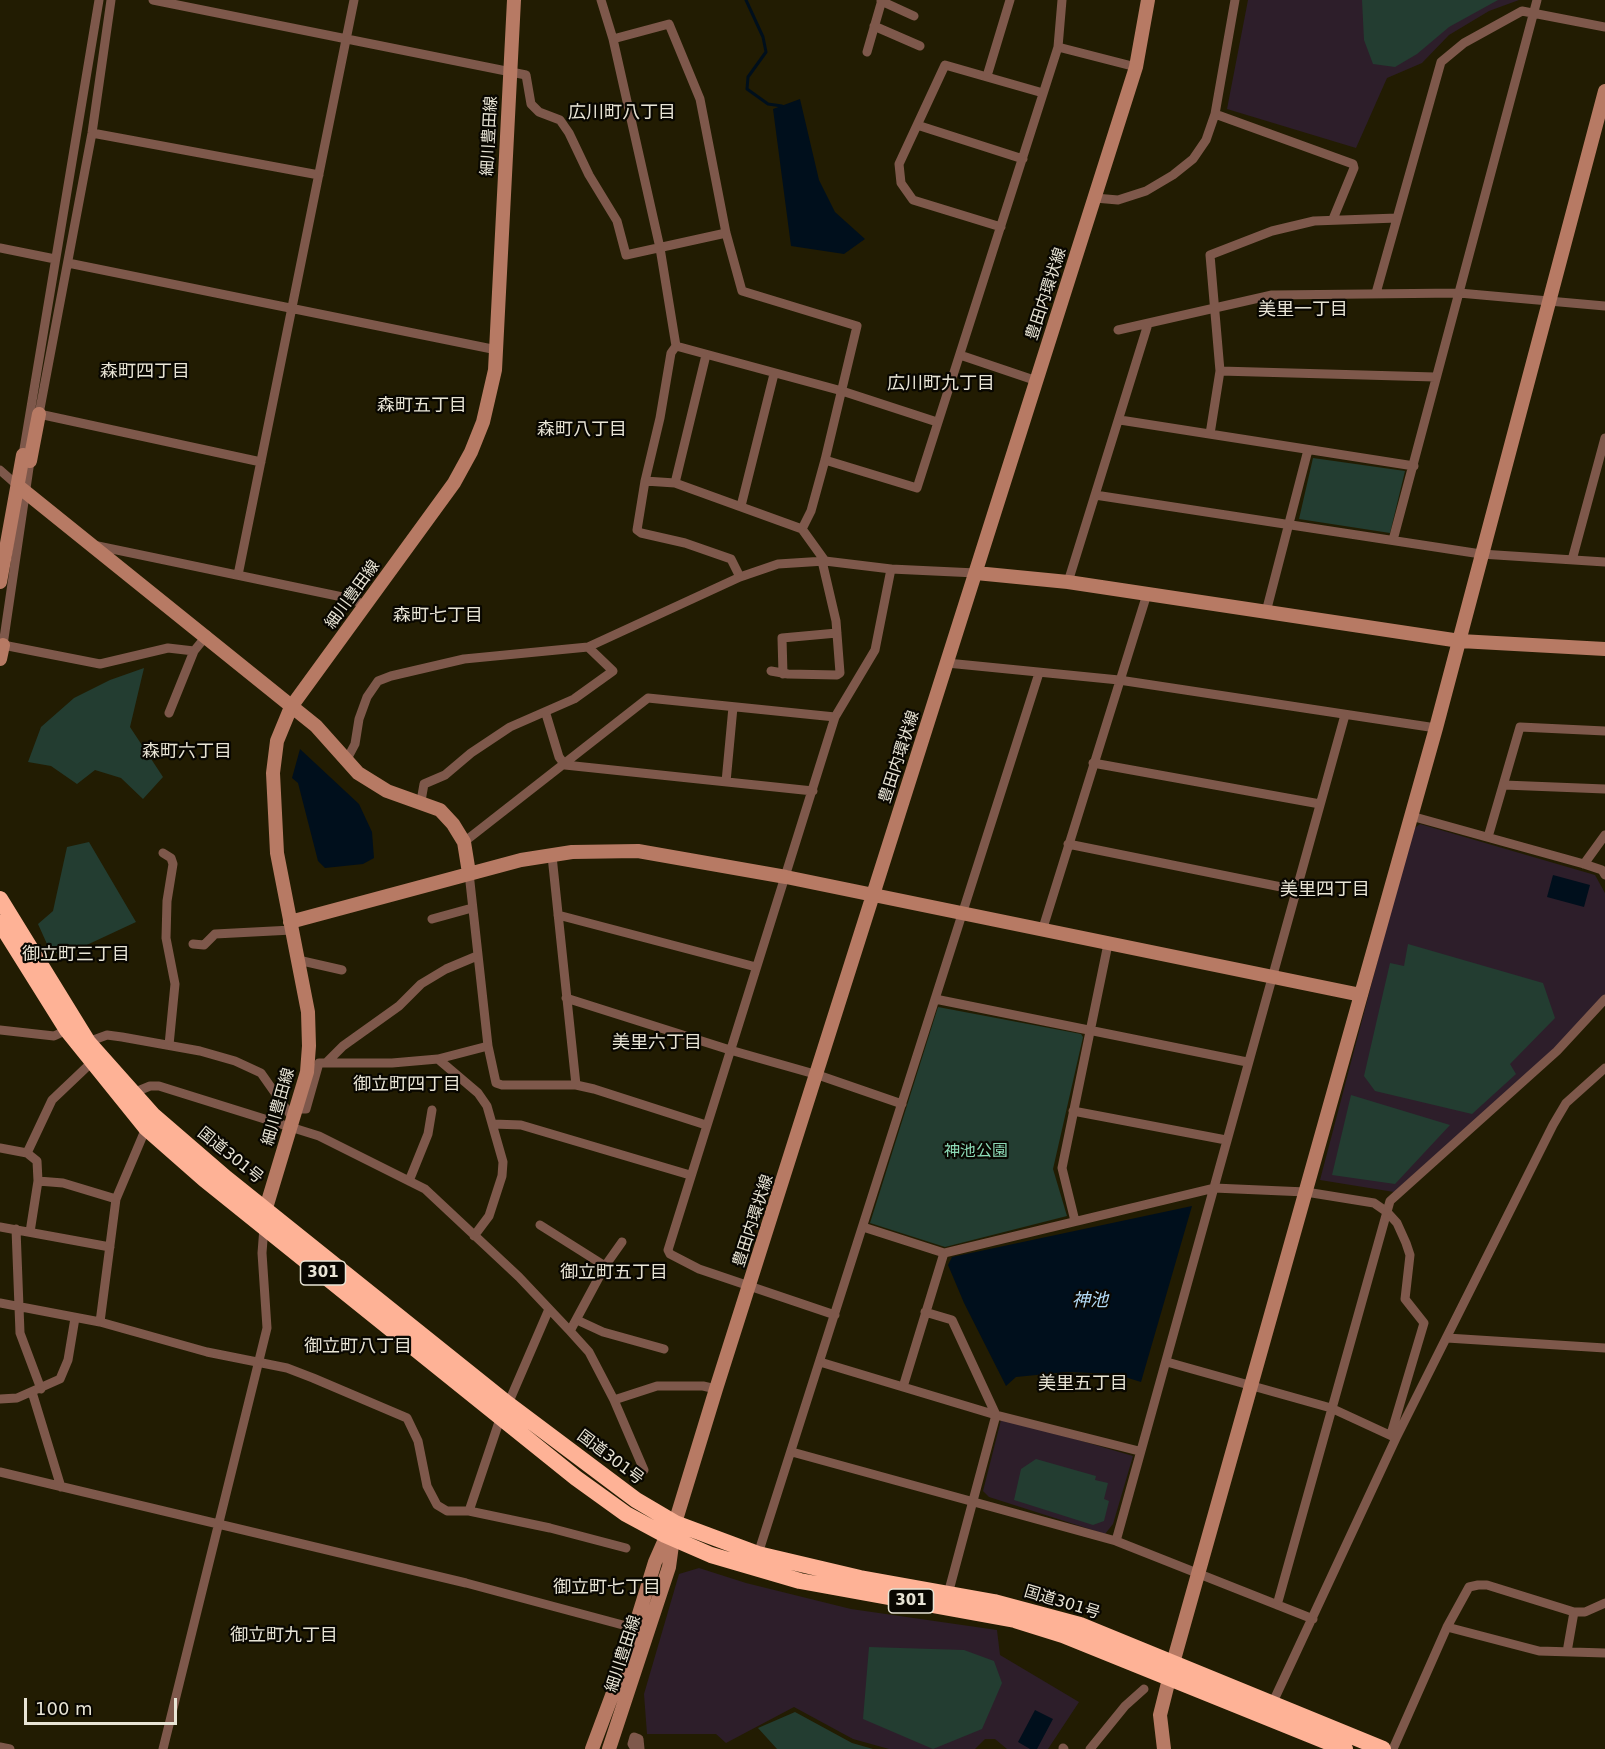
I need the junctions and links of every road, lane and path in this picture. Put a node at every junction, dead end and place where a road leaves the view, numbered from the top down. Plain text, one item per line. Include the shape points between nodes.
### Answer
1 (99, 0) edge
2 (111, 0) edge
3 (153, 0) edge
4 (354, 0) edge
5 (514, 0) edge
6 (601, 0) edge
7 (1010, 0) edge
8 (1062, 0) edge
9 (1148, 0) edge
10 (1235, 0) edge
11 (1538, 0) edge
12 (882, 1) edge
13 (1534, 14) junction
14 (914, 16) dead end
15 (874, 26) junction
16 (1605, 27) edge
17 (345, 39) junction
18 (614, 39) junction
19 (920, 46) dead end
20 (1058, 48) junction
21 (867, 52) dead end
22 (1136, 68) junction
23 (509, 73) junction
24 (987, 76) junction
25 (1605, 91) edge
26 (1043, 93) junction
27 (1215, 114) junction
28 (917, 125) junction
29 (92, 133) junction
30 (1023, 159) junction
31 (319, 176) junction
32 (1095, 198) junction
33 (1396, 218) junction
34 (1334, 219) junction
35 (1000, 226) junction
36 (726, 233) junction
37 (0, 248) edge
38 (660, 248) junction
39 (55, 259) junction
40 (68, 263) junction
41 (1376, 293) junction
42 (1459, 293) junction
43 (1548, 300) junction
44 (1605, 306) edge
45 (1214, 309) junction
46 (293, 310) junction
47 (1148, 324) junction
48 (1118, 330) dead end
49 (676, 346) junction
50 (497, 350) junction
51 (706, 355) junction
52 (960, 355) junction
53 (1221, 371) junction
54 (774, 374) junction
55 (1435, 377) junction
56 (1037, 381) junction
57 (842, 391) junction
58 (39, 414) junction
59 (1120, 420) junction
60 (937, 422) junction
61 (1210, 434) junction
62 (1605, 438) edge
63 (1308, 450) junction
64 (26, 458) junction
65 (825, 460) junction
66 (261, 462) junction
67 (1414, 466) junction
68 (0, 470) edge
69 (1594, 477) junction
70 (1605, 478) edge
71 (645, 481) junction
72 (675, 483) junction
73 (22, 488) junction
74 (1095, 495) junction
75 (741, 506) junction
76 (1287, 525) junction
77 (802, 529) junction
78 (1393, 540) junction
79 (91, 545) junction
80 (1481, 554) junction
81 (1572, 560) junction
82 (824, 561) junction
83 (1605, 562) edge
84 (891, 569) junction
85 (976, 573) junction
86 (238, 575) junction
87 (740, 577) junction
88 (0, 582) edge
89 (1068, 582) junction
90 (1147, 594) junction
91 (366, 606) junction
92 (1266, 612) junction
93 (837, 633) junction
94 (207, 635) junction
95 (1460, 641) junction
96 (588, 647) junction
97 (1605, 649) edge
98 (194, 651) junction
99 (1, 652) edge
100 (947, 663) junction
101 (771, 671) dead end
102 (1039, 673) junction
103 (783, 674) junction
104 (1119, 680) junction
105 (291, 707) junction
106 (733, 707) junction
107 (169, 712) dead end
108 (546, 714) junction
109 (1345, 715) junction
110 (835, 717) junction
111 (1436, 728) junction
112 (1605, 731) edge
113 (346, 761) junction
114 (1093, 763) junction
115 (565, 765) junction
116 (726, 782) junction
117 (1504, 785) junction
118 (1605, 789) edge
119 (813, 791) junction
120 (421, 801) junction
121 (1320, 804) junction
122 (1411, 816) junction
123 (1605, 835) edge
124 (1488, 837) junction
125 (464, 843) junction
126 (1068, 844) junction
127 (163, 853) dead end
128 (552, 856) junction
129 (1584, 864) junction
130 (469, 873) junction
131 (1605, 875) edge
132 (786, 877) junction
133 (1296, 890) junction
134 (873, 897) junction
135 (0, 899) edge
136 (472, 908) junction
137 (962, 914) junction
138 (558, 915) junction
139 (432, 919) dead end
140 (0, 923) edge
141 (291, 926) junction
142 (1042, 931) junction
143 (193, 944) dead end
144 (1108, 944) junction
145 (477, 956) junction
146 (298, 960) junction
147 (756, 967) junction
148 (342, 970) dead end
149 (1273, 976) junction
150 (1361, 995) junction
151 (566, 998) junction
152 (935, 999) junction
153 (1605, 999) edge
154 (0, 1030) edge
155 (67, 1030) junction
156 (1089, 1031) junction
157 (88, 1042) junction
158 (169, 1044) junction
159 (488, 1046) junction
160 (730, 1050) junction
161 (438, 1059) junction
162 (92, 1062) junction
163 (1247, 1062) junction
164 (326, 1064) junction
165 (1605, 1068) edge
166 (818, 1075) junction
167 (576, 1085) junction
168 (133, 1093) junction
169 (902, 1104) junction
170 (432, 1110) dead end
171 (1073, 1112) junction
172 (294, 1119) junction
173 (493, 1124) junction
174 (706, 1125) junction
175 (146, 1128) junction
176 (1226, 1140) junction
177 (0, 1148) edge
178 (27, 1153) junction
179 (690, 1175) junction
180 (38, 1181) junction
181 (409, 1181) junction
182 (1214, 1188) junction
183 (1306, 1192) junction
184 (116, 1199) junction
185 (266, 1208) junction
186 (1387, 1212) junction
187 (1075, 1221) junction
188 (264, 1225) junction
189 (540, 1225) dead end
190 (0, 1227) edge
191 (863, 1227) junction
192 (16, 1229) junction
193 (30, 1232) junction
194 (474, 1236) junction
195 (622, 1242) dead end
196 (110, 1247) junction
197 (944, 1253) junction
198 (605, 1266) junction
199 (750, 1285) junction
200 (0, 1303) edge
201 (20, 1306) junction
202 (549, 1309) junction
203 (925, 1312) junction
204 (835, 1315) junction
205 (75, 1318) junction
206 (577, 1320) junction
207 (100, 1322) junction
208 (570, 1330) junction
209 (1447, 1338) junction
210 (1605, 1348) edge
211 (664, 1349) dead end
212 (259, 1362) junction
213 (820, 1362) junction
214 (1167, 1362) junction
215 (1251, 1386) junction
216 (903, 1387) junction
217 (716, 1389) junction
218 (37, 1390) junction
219 (0, 1399) edge
220 (614, 1400) junction
221 (1331, 1408) junction
222 (504, 1410) junction
223 (996, 1414) junction
224 (1394, 1436) junction
225 (1139, 1451) junction
226 (792, 1452) junction
227 (644, 1470) dead end
228 (0, 1472) edge
229 (61, 1487) junction
230 (974, 1503) junction
231 (469, 1511) junction
232 (220, 1526) junction
233 (671, 1532) junction
234 (1116, 1541) junction
235 (626, 1548) dead end
236 (758, 1554) junction
237 (1198, 1574) junction
238 (948, 1594) junction
239 (1605, 1604) edge
240 (1277, 1605) junction
241 (1574, 1612) junction
242 (1313, 1619) junction
243 (1447, 1627) junction
244 (634, 1628) junction
245 (1567, 1652) junction
246 (1605, 1653) edge
247 (1171, 1670) junction
248 (1144, 1689) dead end
249 (1273, 1702) junction
250 (0, 1747) edge
251 (10, 1749) edge
252 (164, 1749) edge
253 (592, 1749) edge
254 (609, 1749) edge
255 (635, 1749) edge
256 (640, 1749) edge
257 (1090, 1749) edge
258 (1164, 1749) edge
259 (1345, 1749) edge
260 (1383, 1749) edge
261 (1393, 1749) edge

1 - 39 street
2 - 29 street
3 - 17 street
4 - 17 street
5 - 23 street, 細川豊田線
6 - 18 street
7 - 24 street
8 - 20 street
9 - 22 street, 豊田内環状線
10 - 27 street
11 - 13 street
12 - 14 street
12 - 15 street
13 - 16 street
13 - 33 street via 1522,11 1509,16 1464,43 1442,62
13 - 42 street
15 - 19 street
15 - 21 street
17 - 23 street
17 - 31 street
18 - 36 street via 669,24 700,99
18 - 38 street
20 - 22 street
20 - 26 street
22 - 32 street, 豊田内環状線
23 - 38 street via 525,75 531,104 539,112 560,120 569,132 617,221 626,255
23 - 50 street, 細川豊田線
24 - 26 street
24 - 28 street via 945,64
25 - 43 street
26 - 30 street
27 - 32 street via 1206,140 1193,159 1173,176 1125,198
27 - 34 street via 1353,164
28 - 30 street
28 - 35 street via 899,164 901,183 913,200
29 - 31 street
29 - 40 street
30 - 35 street
31 - 46 street
32 - 56 street, 豊田内環状線
33 - 34 street
33 - 41 street
34 - 45 street via 1272,231 1212,253 1209,259
35 - 52 street
36 - 38 street
36 - 57 street via 740,287 746,295 856,324 858,330
37 - 39 street
38 - 49 street
39 - 64 street
40 - 46 street
40 - 58 street
41 - 42 street
41 - 45 street via 1272,296
42 - 43 street
42 - 55 street
43 - 44 street
43 - 80 street
45 - 47 street
45 - 53 street
46 - 50 street
46 - 66 street
47 - 48 street
47 - 59 street
49 - 51 street
49 - 71 street via 671,353
50 - 91 street, 細川豊田線 via 483,422 465,465
51 - 54 street
51 - 72 street
52 - 56 street
52 - 60 street
53 - 55 street
53 - 61 street
54 - 57 street
54 - 75 street
55 - 67 street
56 - 85 street, 豊田内環状線
57 - 60 street
57 - 65 street
58 - 64 street
58 - 66 street
59 - 61 street
59 - 74 street
60 - 65 street via 917,488
61 - 63 street
62 - 69 street
63 - 67 street
63 - 76 street
64 - 73 street
65 - 77 street
66 - 86 street
67 - 78 street
68 - 73 street
69 - 70 street
69 - 81 street
71 - 72 street
71 - 87 street via 637,530 731,558
72 - 75 street
73 - 79 street
73 - 88 street
73 - 99 street
74 - 76 street
74 - 89 street
75 - 77 street
76 - 78 street
76 - 92 street
77 - 82 street
78 - 80 street
79 - 86 street
79 - 94 street
80 - 81 street
80 - 95 street
81 - 83 street
82 - 84 street
82 - 87 street via 778,564
82 - 93 street
84 - 85 street
84 - 110 street via 872,660
85 - 89 street
85 - 100 street, 豊田内環状線
86 - 91 street via 352,598
87 - 96 street
89 - 90 street
90 - 92 street
90 - 104 street
91 - 105 street, 細川豊田線
92 - 95 street
93 - 103 street via 782,638
93 - 103 street via 840,673
94 - 98 street
94 - 105 street
95 - 97 street
95 - 111 street
96 - 108 street via 613,671
96 - 113 street via 464,659 378,681 367,697 355,744
98 - 99 street via 168,648 100,664
98 - 107 street
100 - 102 street
100 - 134 street, 豊田内環状線
101 - 103 street
102 - 104 street
102 - 137 street
104 - 109 street
104 - 114 street
105 - 113 street via 316,726
105 - 141 street, 細川豊田線 via 276,741 273,773 277,854
106 - 110 street
106 - 115 street via 648,698
106 - 116 street
108 - 115 street
108 - 120 street via 510,727 445,775 424,784
109 - 111 street
109 - 121 street
110 - 119 street
111 - 122 street
112 - 117 street via 1520,727
113 - 120 street via 371,783
114 - 121 street
114 - 126 street
115 - 116 street
115 - 125 street
116 - 119 street
117 - 118 street
117 - 124 street
119 - 132 street
120 - 125 street via 440,810
121 - 133 street
122 - 124 street
122 - 150 street
123 - 129 street
124 - 129 street
125 - 130 street
126 - 133 street
126 - 142 street
127 - 158 street via 173,864 166,938 175,984
128 - 130 street
128 - 132 street via 638,851
128 - 138 street
129 - 131 street via 1602,870
130 - 136 street
130 - 141 street
132 - 134 street
132 - 147 street
133 - 149 street
134 - 137 street
134 - 166 street, 豊田内環状線
135 - 157 highway, 国道301号 / 301
136 - 139 street
136 - 145 street
137 - 142 street
137 - 152 street
138 - 147 street
138 - 151 street
140 - 155 highway, 国道301号 / 301
141 - 143 street via 215,934 204,945
141 - 146 street, 細川豊田線
142 - 144 street
144 - 149 street
144 - 156 street
145 - 159 street
145 - 164 street via 421,984
146 - 148 street
146 - 172 street, 細川豊田線 via 308,1012 309,1046 307,1072
147 - 160 street
149 - 150 street
149 - 163 street
150 - 183 street
151 - 160 street
151 - 167 street
152 - 156 street
152 - 169 street
153 - 186 street via 1557,1051 1390,1201
154 - 155 street via 54,1036
155 - 162 highway, 国道301号 / 301
156 - 163 street
156 - 171 street
157 - 158 street via 106,1035
157 - 168 highway, 国道301号 / 301
158 - 172 street via 252,1067 261,1073
159 - 161 street
159 - 167 street via 498,1085
160 - 166 street
160 - 174 street
161 - 164 street
161 - 173 street via 478,1093
162 - 175 highway, 国道301号 / 301
162 - 178 street via 52,1100
163 - 176 street
164 - 172 street via 319,1064 306,1109
165 - 209 street via 1566,1103
166 - 169 street
166 - 199 street, 豊田内環状線
167 - 174 street
168 - 172 street via 159,1086
168 - 185 highway, 国道301号 / 301 via 161,1122
169 - 191 street
170 - 181 street via 428,1134
171 - 176 street
171 - 187 street via 1062,1168
172 - 181 street
172 - 185 street, 細川豊田線
173 - 179 street via 522,1125
173 - 194 street via 503,1162 502,1176 489,1216
174 - 179 street
175 - 184 street
175 - 188 highway, 国道301号 / 301
176 - 182 street
177 - 178 street
178 - 180 street via 37,1161
179 - 199 street via 668,1247 670,1254 699,1269
180 - 184 street via 63,1183
180 - 193 street
181 - 194 street via 425,1189
182 - 183 street
182 - 187 street
182 - 214 street
183 - 186 street via 1374,1203
183 - 215 street
184 - 196 street
185 - 188 street
185 - 222 highway, 国道301号 / 301
186 - 221 street
186 - 224 street via 1397,1223 1410,1255 1405,1299 1425,1323
187 - 197 street
188 - 212 street via 262,1253 268,1318
188 - 222 highway, 国道301号 / 301
189 - 198 street
190 - 192 street
191 - 197 street
191 - 204 street
192 - 193 street
192 - 201 street
193 - 196 street
194 - 202 street
195 - 198 street
196 - 207 street
197 - 203 street
198 - 206 street
199 - 204 street
199 - 217 street, 豊田内環状線
200 - 201 street
201 - 205 street
201 - 218 street via 20,1333
202 - 208 street
202 - 222 street
203 - 216 street
203 - 223 street via 952,1320
204 - 213 street
205 - 207 street
205 - 218 street via 64,1374
206 - 208 street
206 - 211 street via 603,1332
207 - 212 street
208 - 220 street via 589,1352
209 - 210 street
209 - 224 street
212 - 231 street via 287,1368 407,1418 418,1441 432,1498 447,1511
212 - 232 street
213 - 216 street
213 - 226 street
214 - 215 street
214 - 225 street
215 - 221 street
215 - 237 street
216 - 223 street
217 - 220 street via 657,1386
217 - 233 street, 豊田内環状線
218 - 219 street via 17,1398
218 - 229 street
220 - 227 street
221 - 224 street
221 - 240 street
222 - 231 street
222 - 233 highway, 国道301号 / 301 via 576,1478 626,1514
223 - 225 street
223 - 230 street
224 - 242 street
225 - 234 street
226 - 230 street
226 - 236 street
228 - 229 street
229 - 232 street
230 - 234 street
230 - 238 street
231 - 235 street
232 - 244 street via 466,1583
232 - 252 street
233 - 236 highway, 国道301号 / 301
233 - 244 street, 細川豊田線
233 - 247 highway, 国道301号 / 301 via 711,1555 800,1581 1015,1620
233 - 254 street, 細川豊田線 via 669,1567
234 - 237 street
236 - 238 highway, 国道301号 / 301
237 - 240 street
237 - 247 street
238 - 247 highway, 国道301号 / 301 via 1080,1625
239 - 241 street
240 - 242 street
241 - 243 street via 1478,1585 1469,1587
241 - 245 street
242 - 249 street
243 - 245 street via 1539,1651
243 - 261 street
244 - 253 street, 細川豊田線
245 - 246 street
247 - 249 highway, 国道301号 / 301
247 - 258 street via 1160,1715
247 - 259 highway, 国道301号 / 301
248 - 257 street
249 - 260 highway, 国道301号 / 301
250 - 251 street
255 - 256 street via 634,1737 639,1739

